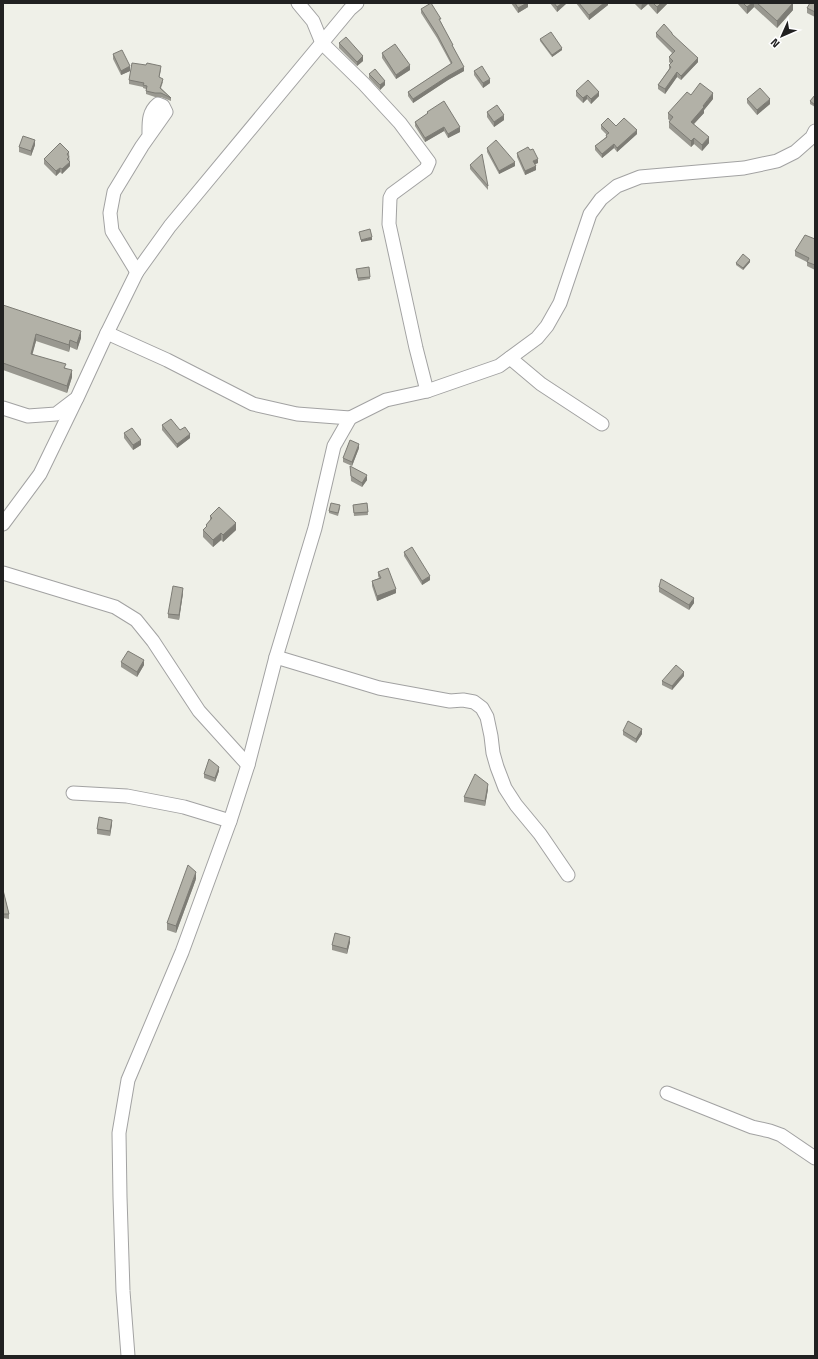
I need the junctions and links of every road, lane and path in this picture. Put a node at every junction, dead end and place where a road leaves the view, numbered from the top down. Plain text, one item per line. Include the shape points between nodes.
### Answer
1 (298, 3) edge
2 (357, 3) edge
3 (322, 43) junction
4 (815, 131) edge
5 (149, 135) dead end
6 (137, 272) junction
7 (107, 333) junction
8 (510, 358) junction
9 (427, 391) junction
10 (76, 398) junction
11 (3, 408) edge
12 (350, 418) junction
13 (602, 424) dead end
14 (3, 524) edge
15 (3, 573) edge
16 (276, 657) junction
17 (248, 765) junction
18 (73, 793) dead end
19 (230, 821) junction
20 (568, 876) dead end
21 (667, 1093) dead end
22 (815, 1158) edge
23 (128, 1356) edge

1 - 3 street via 313,21
2 - 3 street
3 - 6 street via 170,226
3 - 9 street via 400,123 429,162 426,169 392,194 389,224
4 - 8 street via 795,152 777,161 744,168 640,177 617,186 590,214 560,303 547,326 537,338
5 - 6 street via 114,192 110,213 112,231
6 - 7 street
7 - 10 street
7 - 12 street via 253,404 297,414
8 - 9 street via 484,372
8 - 13 street via 541,384
9 - 12 street via 386,400
10 - 11 street via 56,414 28,416
10 - 14 street via 40,474
12 - 16 street via 334,446 315,528
15 - 17 street via 115,607 136,620 153,641 199,711
16 - 17 street
16 - 20 street via 379,688 450,701 474,702 482,708 487,717 493,753 505,788
17 - 19 street
18 - 19 street via 127,796 184,807
19 - 23 street via 182,952 128,1080 119,1133 122,1260
21 - 22 street via 752,1127 781,1135

